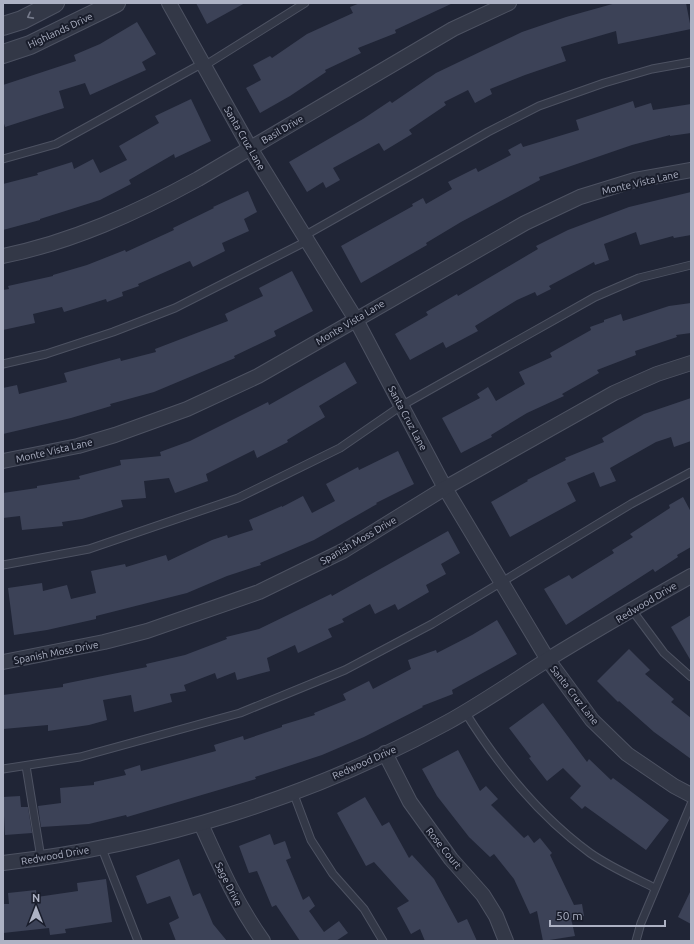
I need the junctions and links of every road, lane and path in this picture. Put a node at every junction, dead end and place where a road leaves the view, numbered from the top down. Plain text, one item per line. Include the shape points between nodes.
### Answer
1 (55, 3) edge
2 (116, 3) edge
3 (169, 3) edge
4 (305, 3) edge
5 (509, 3) edge
6 (3, 26) edge
7 (3, 54) edge
8 (691, 62) edge
9 (203, 64) junction
10 (250, 148) junction
11 (3, 159) edge
12 (691, 170) edge
13 (305, 238) junction
14 (3, 256) edge
15 (691, 265) edge
16 (355, 318) junction
17 (691, 363) edge
18 (3, 364) edge
19 (402, 406) junction
20 (3, 461) edge
21 (691, 472) edge
22 (445, 488) junction
23 (3, 564) edge
24 (691, 576) edge
25 (502, 583) junction
26 (632, 610) junction
27 (548, 660) junction
28 (3, 662) edge
29 (691, 677) edge
30 (465, 712) junction
31 (385, 753) junction
32 (26, 766) junction
33 (3, 769) edge
34 (293, 792) junction
35 (691, 795) edge
36 (691, 804) edge
37 (201, 824) junction
38 (101, 846) junction
39 (41, 858) junction
40 (3, 863) edge
41 (655, 888) junction
42 (138, 941) edge
43 (263, 941) edge
44 (383, 941) edge
45 (506, 941) edge
46 (636, 941) edge

1 -> 6 street via 22,20
2 - 7 street, Highlands Drive
3 - 9 street, Santa Cruz Lane
4 - 9 lane
5 - 10 street, Basil Drive via 453,29
8 - 13 lane via 652,69 539,106 488,132
9 - 10 street, Santa Cruz Lane
9 - 11 lane via 56,144
10 - 13 street, Santa Cruz Lane
10 - 14 street, Basil Drive via 198,179 109,224
12 - 16 street, Monte Vista Lane via 635,180 580,197 524,223
13 - 16 street, Santa Cruz Lane
13 - 18 lane via 175,308 46,354
15 - 19 lane via 639,278 595,297
16 - 19 street, Santa Cruz Lane
16 - 20 street, Monte Vista Lane via 258,376 187,408 85,444
17 - 22 street, Spanish Moss Drive via 657,374 614,393
19 - 22 street, Santa Cruz Lane
19 - 23 lane via 340,448 238,498 89,549
21 - 25 lane via 631,504
22 - 25 street, Santa Cruz Lane
22 - 28 street, Spanish Moss Drive via 342,551 259,592 147,631
24 - 26 street, Redwood Drive
25 - 27 street, Santa Cruz Lane
25 - 32 lane via 345,670 240,713 80,756
26 - 27 street, Redwood Drive
26 - 29 lane via 664,653
27 - 30 street, Redwood Drive
27 - 35 street, Santa Cruz Lane via 592,720 627,754
30 - 31 street, Redwood Drive
30 - 41 lane via 511,779 540,810 590,853
31 - 34 street, Redwood Drive
31 - 45 street, Rose Court via 414,808 451,859 483,895 496,916
32 - 33 lane
32 - 39 lane
34 - 37 street, Redwood Drive
34 - 44 lane via 311,840 333,874 364,909
36 - 41 lane
37 - 38 street, Redwood Drive
37 - 43 street, Sage Drive via 216,861 239,905
38 - 39 street, Redwood Drive
38 - 42 lane
39 - 40 street, Redwood Drive
41 - 46 lane

